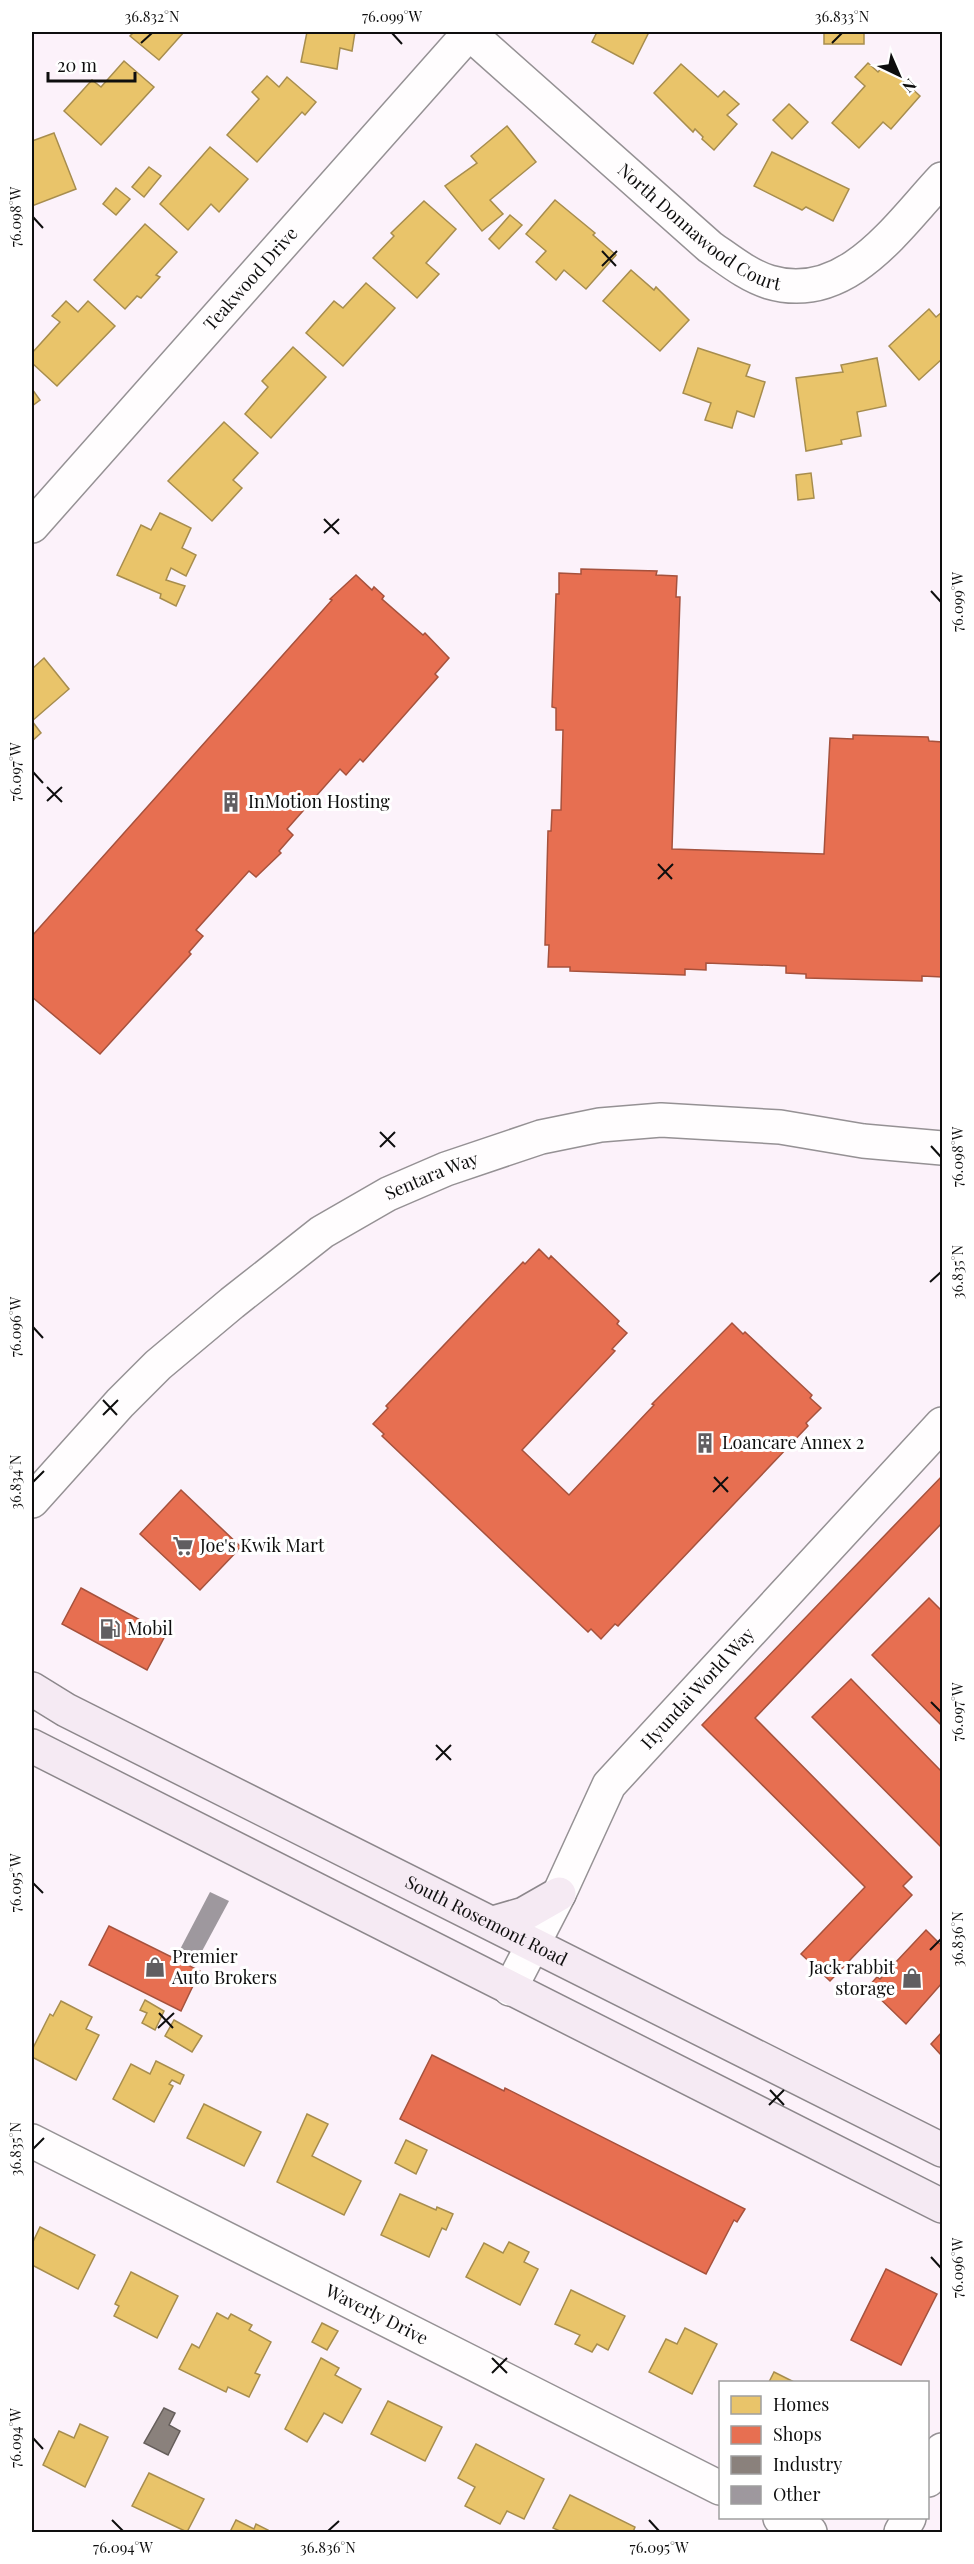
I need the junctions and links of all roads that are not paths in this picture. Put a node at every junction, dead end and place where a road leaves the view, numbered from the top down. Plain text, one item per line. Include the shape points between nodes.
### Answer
1 (469, 32) edge
2 (942, 179) edge
3 (32, 526) edge
4 (942, 1148) edge
5 (942, 1424) edge
6 (32, 1501) edge
7 (32, 1689) edge
8 (32, 1746) edge
9 (559, 1894) junction
10 (493, 1923) junction
11 (534, 1944) junction
12 (510, 1989) junction
13 (32, 2141) edge
14 (942, 2150) edge
15 (942, 2206) edge
16 (942, 2450) edge
17 (929, 2476) edge
18 (719, 2487) edge
19 (784, 2519) edge
20 (810, 2532) edge

1 - 2 street, North Donnawood Court via 710,247 749,274 770,282 792,286 838,278 863,262
1 - 3 street, Teakwood Drive
4 - 6 street, Sentara Way via 863,1141 780,1127 661,1120 600,1125 541,1137 446,1169 388,1194 321,1233 232,1303 127,1395
5 - 9 street, Hyundai World Way via 609,1785
7 - 10 main road, South Rosemont Road via 66,1710
8 - 12 main road
9 - 10 main road via 524,1914
9 - 11 street, Hyundai World Way
10 - 11 main road, South Rosemont Road
11 - 12 street, Hyundai World Way
11 - 14 main road, South Rosemont Road
12 - 15 main road
13 - 18 street, Waverly Drive
16 - 17 street
19 - 20 street

